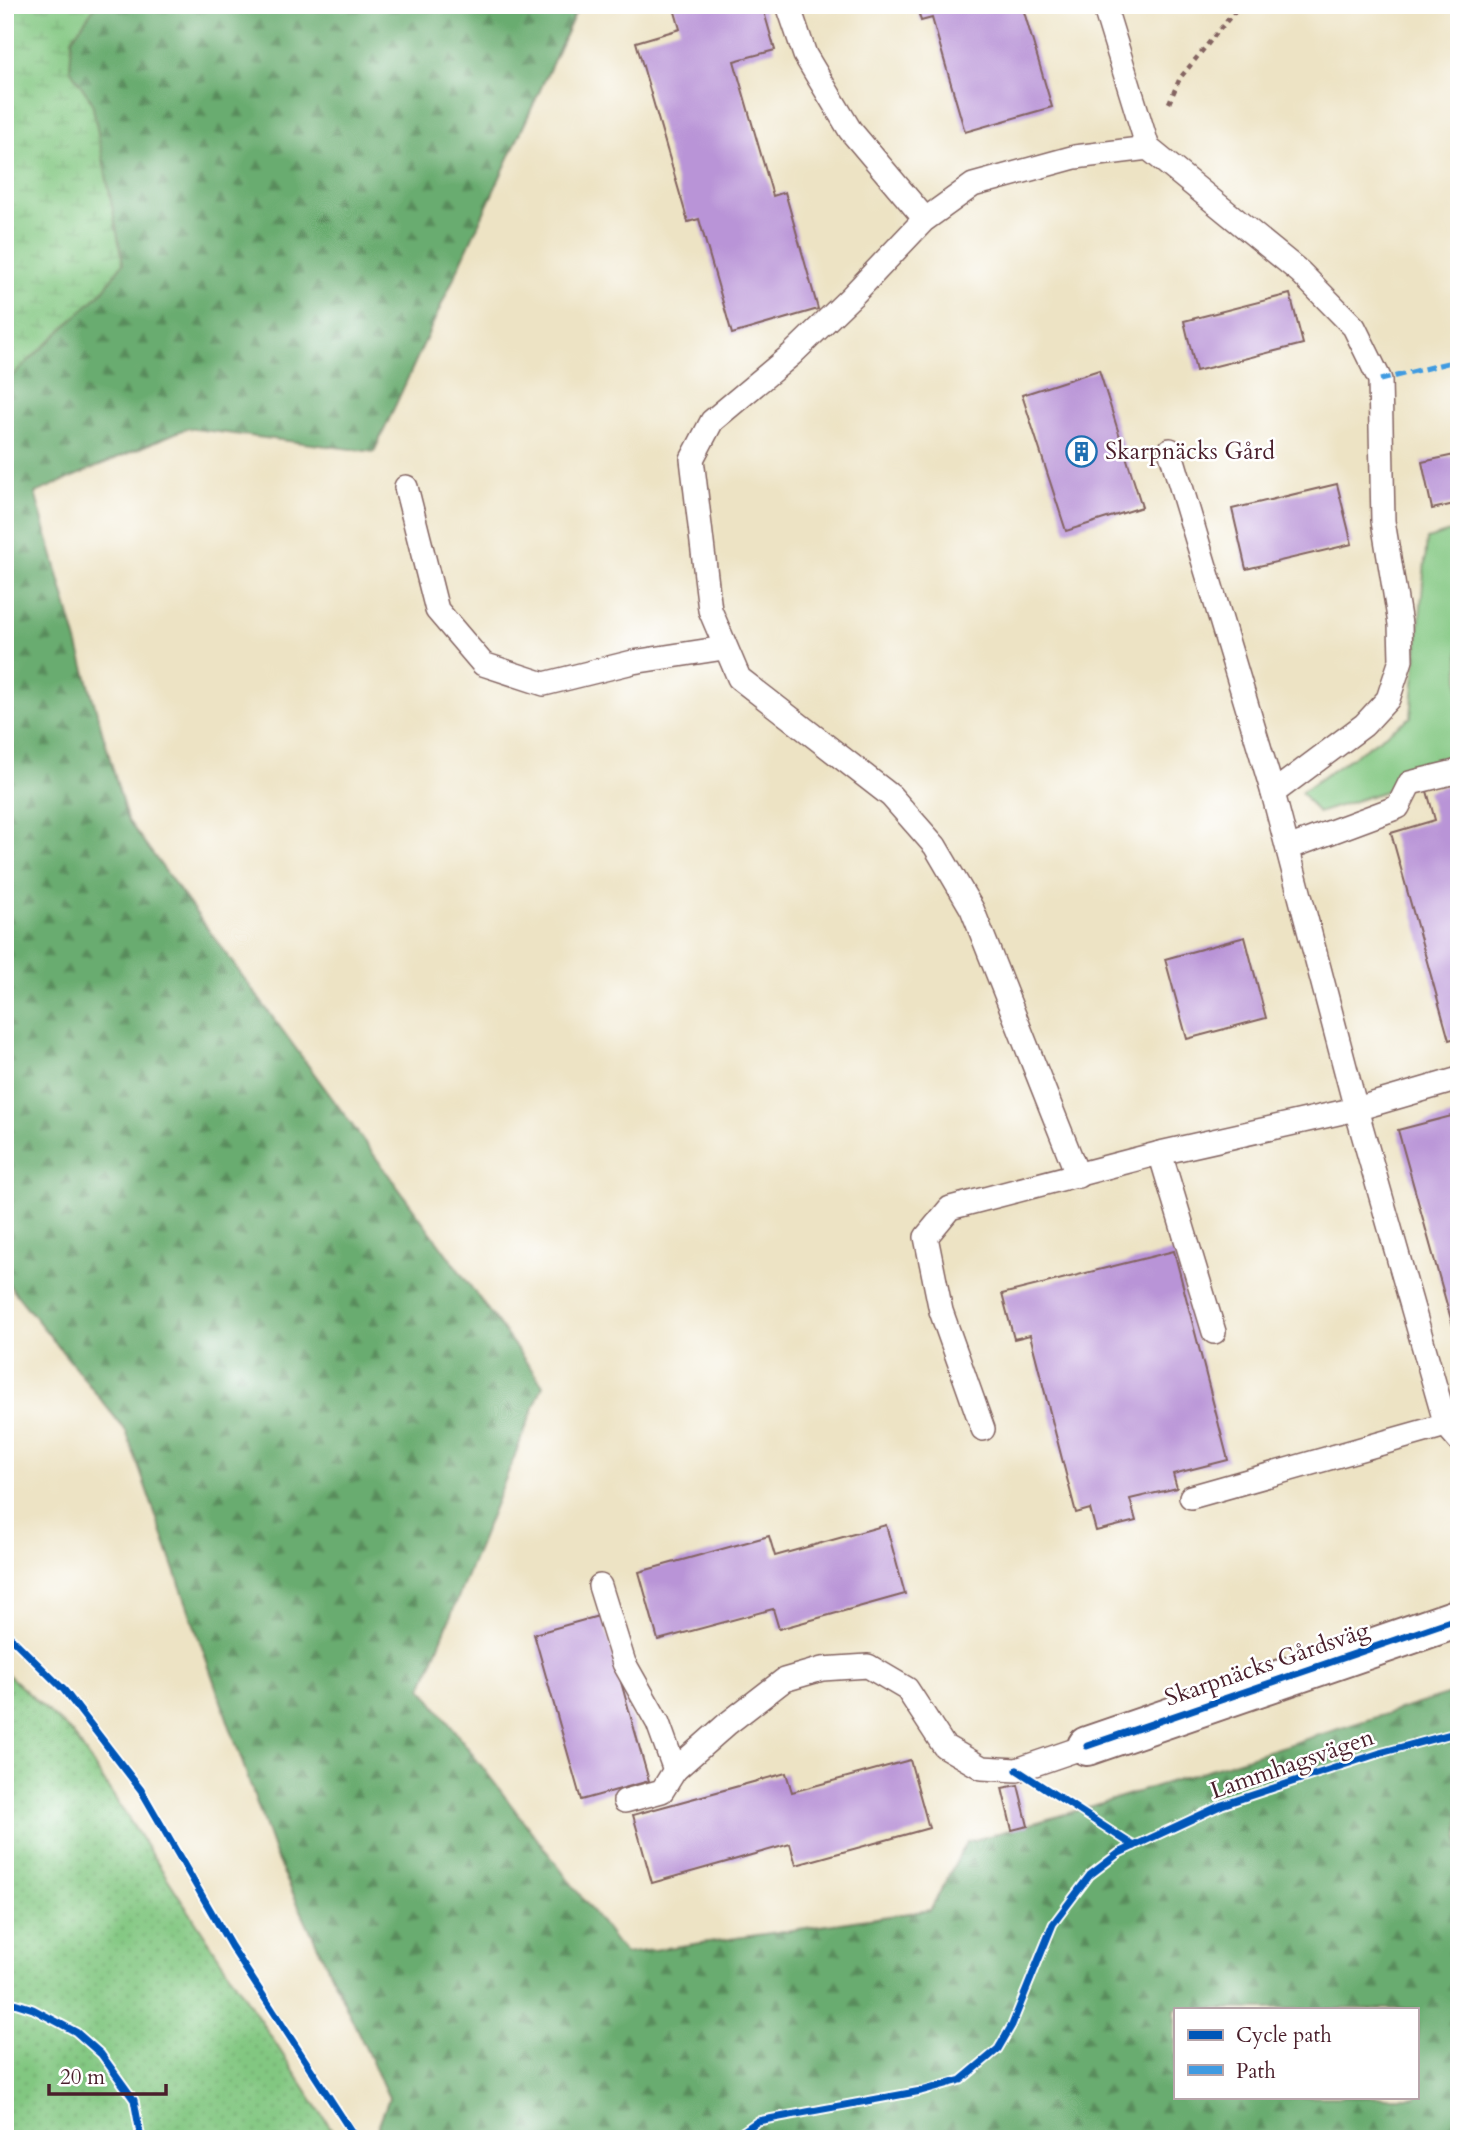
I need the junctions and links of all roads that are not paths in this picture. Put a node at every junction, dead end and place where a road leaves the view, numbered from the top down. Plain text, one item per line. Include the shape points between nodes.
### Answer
1 (788, 5) edge
2 (1104, 5) edge
3 (1148, 148) junction
4 (925, 219) junction
5 (1170, 450) dead end
6 (406, 487) dead end
7 (724, 648) junction
8 (1459, 771) edge
9 (1273, 793) junction
10 (1287, 848) junction
11 (1459, 1079) edge
12 (1356, 1109) junction
13 (1160, 1153) junction
14 (1079, 1176) junction
15 (1214, 1332) dead end
16 (983, 1429) dead end
17 (1452, 1432) edge
18 (1191, 1497) dead end
19 (600, 1586) dead end
20 (1459, 1618) edge
21 (1087, 1746) joint
22 (675, 1770) junction
23 (625, 1801) dead end

1 - 4 lane via 805,55 850,130
2 - 3 lane
3 - 4 lane via 1076,157 974,185
3 - 9 lane via 1300,272 1354,327 1380,380 1382,522 1400,624 1401,660 1388,699 1364,725
4 - 7 lane via 791,355 712,421 692,459 710,610
5 - 9 lane
6 - 7 lane via 437,610 483,664 544,684 633,662
7 - 14 lane via 739,678 891,796 935,846 972,909
8 - 10 lane via 1410,783 1398,807
9 - 10 lane
10 - 12 lane
11 - 12 lane
12 - 13 lane
12 - 17 lane
13 - 14 lane
13 - 15 lane
14 - 16 lane via 950,1208 926,1237 941,1311
17 - 18 lane
19 - 22 lane via 624,1663 658,1723
20 - 21 street, Skarpnäcks Gårdsväg
21 - 22 lane, Skarpnäcks Gårdsväg via 1017,1770 982,1768 944,1746 907,1689 868,1666 821,1669 784,1680
22 - 23 lane, Skarpnäcks Gårdsväg via 662,1790

